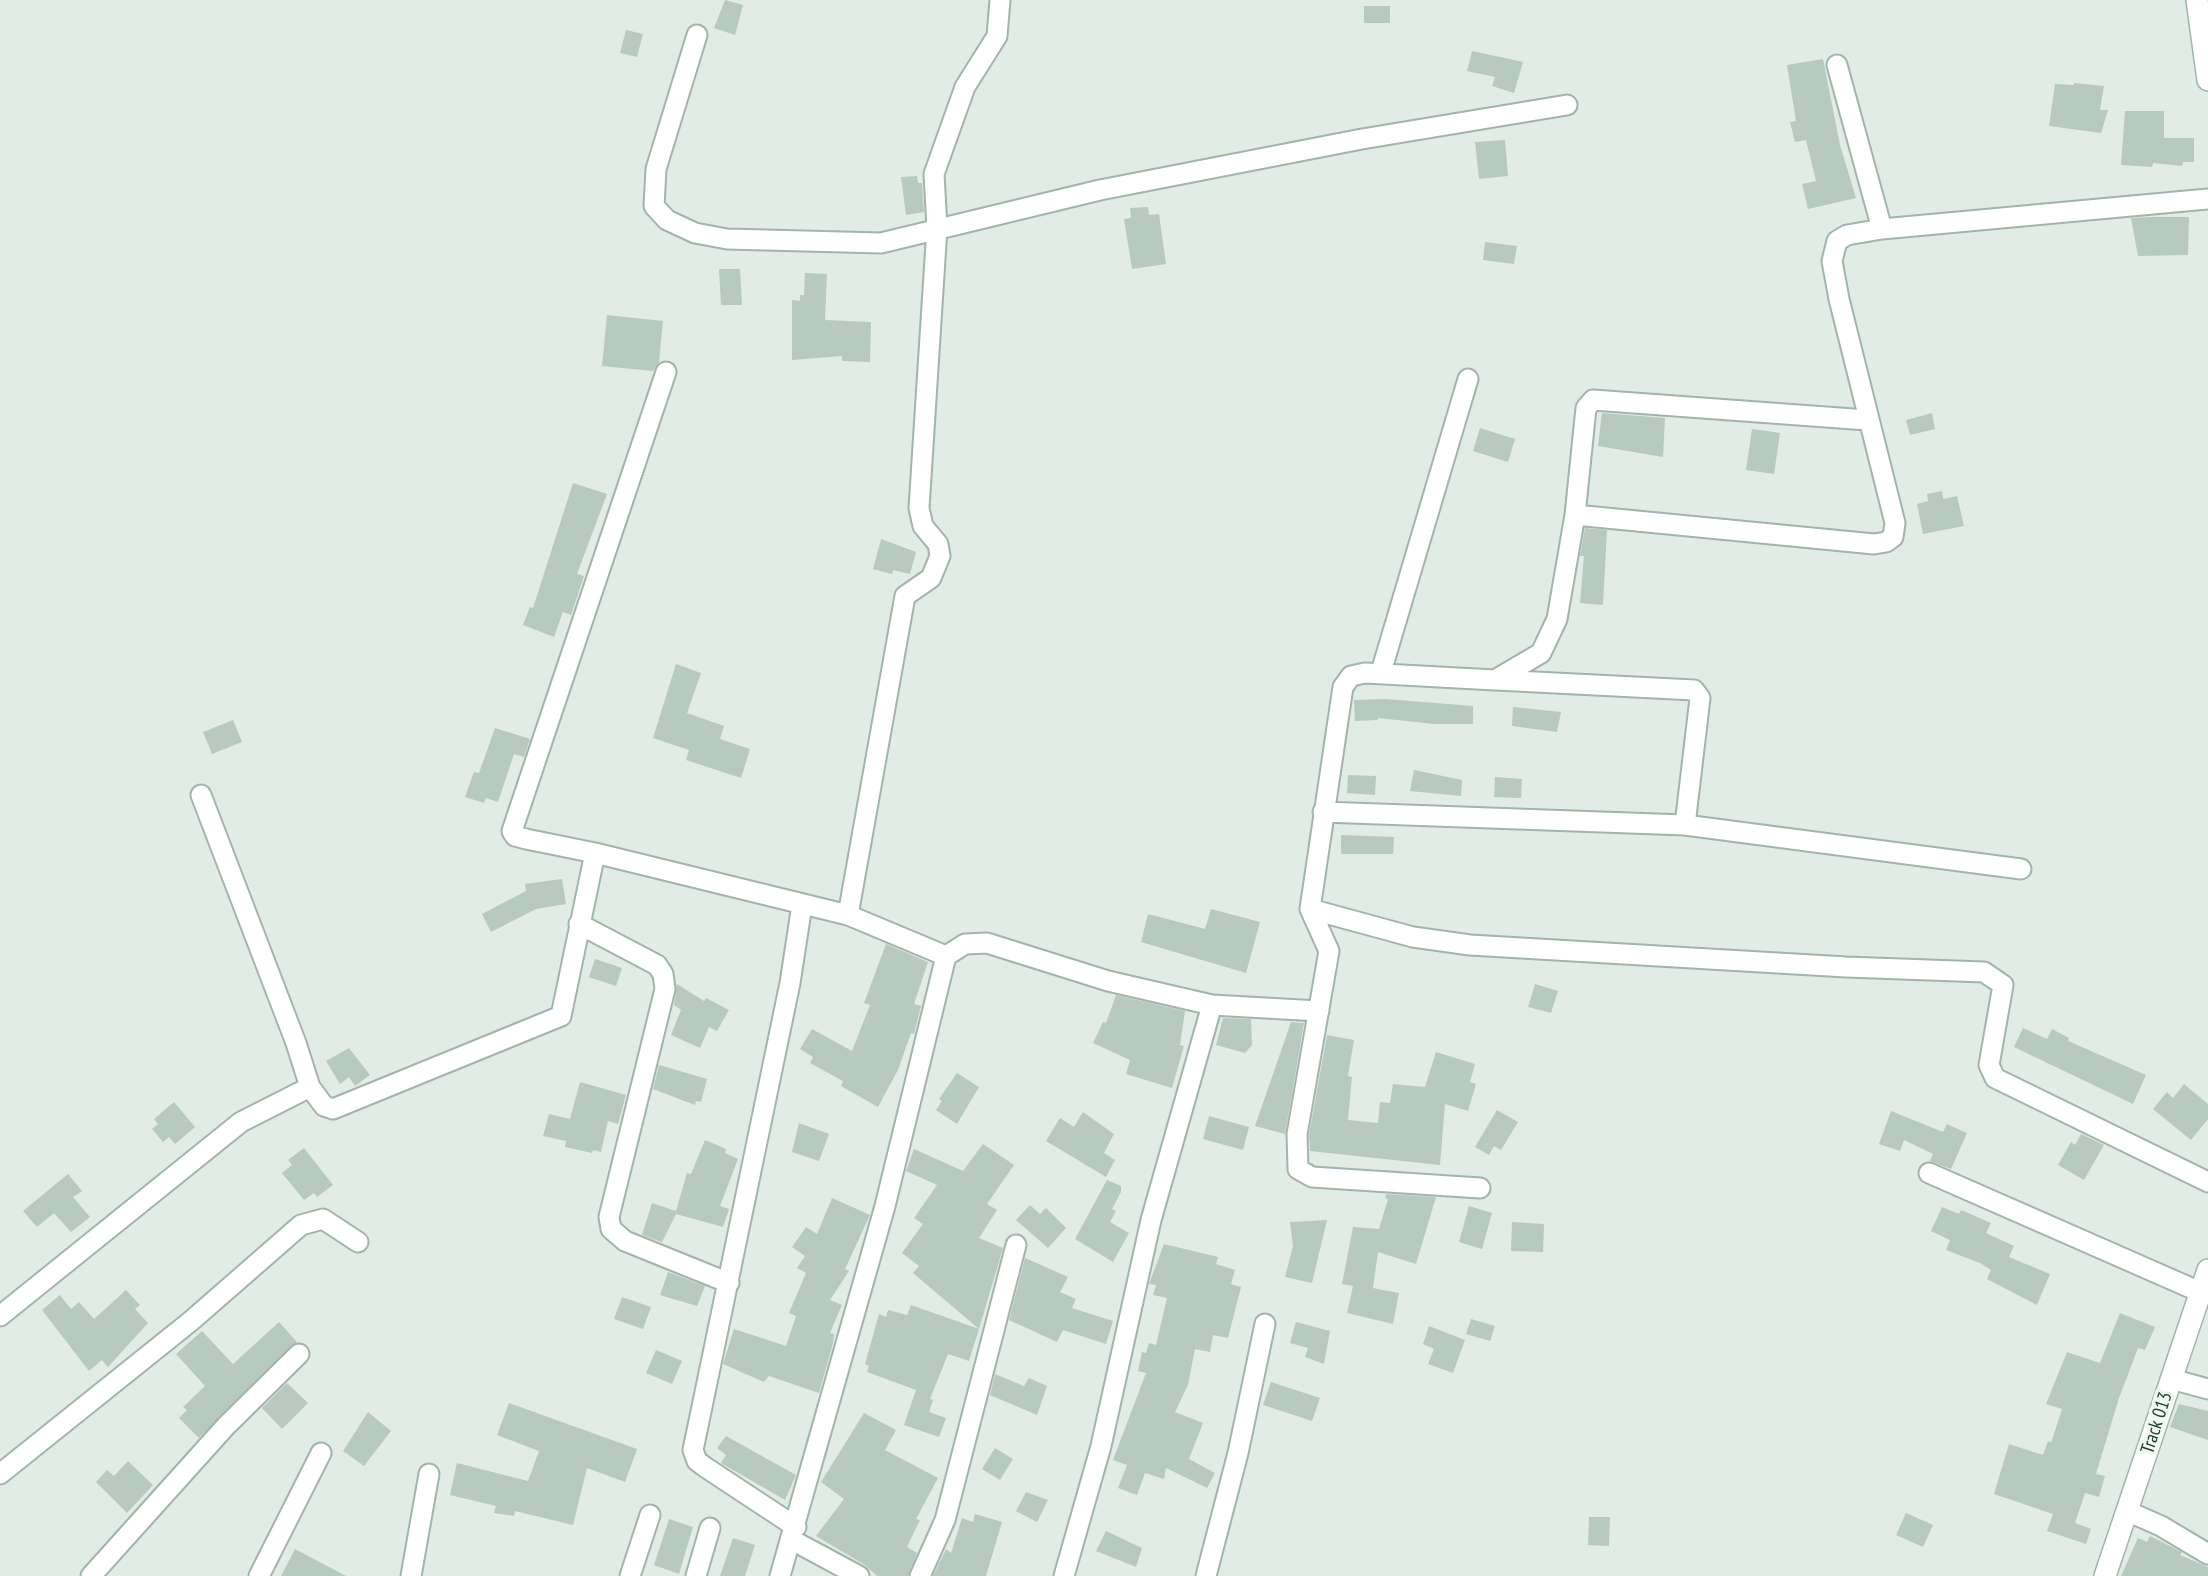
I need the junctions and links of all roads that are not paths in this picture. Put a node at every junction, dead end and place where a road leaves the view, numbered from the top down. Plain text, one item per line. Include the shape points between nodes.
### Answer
1 (1000, 0) edge
2 (2197, 0) edge
3 (697, 34) dead end
4 (1837, 65) dead end
5 (2208, 80) edge
6 (1567, 105) dead end
7 (2208, 199) edge
8 (937, 228) junction
9 (1882, 229) junction
10 (666, 372) dead end
11 (1468, 379) dead end
12 (1867, 420) junction
13 (1574, 515) junction
14 (1381, 672) junction
15 (1495, 680) junction
16 (201, 794) dead end
17 (1323, 812) junction
18 (1685, 825) junction
19 (595, 853) junction
20 (2021, 869) dead end
21 (802, 905) junction
22 (1310, 909) junction
23 (848, 915) junction
24 (579, 924) junction
25 (946, 956) junction
26 (1212, 1005) junction
27 (1319, 1011) junction
28 (310, 1087) junction
29 (1929, 1173) dead end
30 (2208, 1182) edge
31 (1480, 1188) dead end
32 (358, 1242) dead end
33 (1016, 1245) dead end
34 (2208, 1270) edge
35 (729, 1283) junction
36 (2200, 1292) junction
37 (0, 1316) edge
38 (1265, 1324) dead end
39 (299, 1354) dead end
40 (2171, 1379) junction
41 (2208, 1389) edge
42 (321, 1453) dead end
43 (0, 1474) edge
44 (429, 1474) dead end
45 (2127, 1511) junction
46 (650, 1515) dead end
47 (710, 1528) dead end
48 (794, 1534) junction
49 (2208, 1554) edge
50 (91, 1576) edge
51 (260, 1576) edge
52 (411, 1576) edge
53 (629, 1576) edge
54 (696, 1576) edge
55 (780, 1576) edge
56 (859, 1576) edge
57 (920, 1576) edge
58 (1064, 1576) edge
59 (1206, 1576) edge
60 (2105, 1576) edge

1 - 8 street via 1000,26 993,46 965,87 937,163
2 - 5 street
3 - 8 street via 652,188 653,206 667,220 695,233 727,239 881,243
4 - 9 street
6 - 8 street via 1100,190
7 - 9 street
8 - 23 street via 919,508 923,526 939,544 940,556 931,578 905,596
9 - 12 street via 1840,237 1832,253
10 - 19 street via 512,826 515,836
11 - 14 street
12 - 13 street via 1593,400 1586,408
12 - 13 street via 1895,523 1893,537 1885,542
13 - 15 street via 1550,639 1527,664
14 - 15 street
14 - 17 street via 1357,673 1343,687
15 - 18 street via 1694,690 1700,698
16 - 28 street
17 - 18 street
17 - 22 street
18 - 20 street
19 - 21 street
19 - 24 street
21 - 23 street
21 - 35 street
22 - 27 street via 1329,951
22 - 30 street via 1413,937 1469,945 1984,972 2003,985 1989,1065 1995,1078
23 - 25 street
24 - 28 street via 566,1002 553,1022 333,1110 324,1107
24 - 35 street via 657,965 665,989 609,1217 611,1229 625,1241
25 - 26 street via 965,944 987,943 1108,981
25 - 48 street via 886,1206
26 - 27 street
26 - 58 street via 1152,1220 1101,1446
27 - 31 street via 1297,1134 1296,1160 1302,1174
28 - 37 street via 232,1129
29 - 36 street
32 - 43 street via 323,1219 301,1225 191,1321
33 - 57 street via 945,1520
34 - 36 street, Track 013
35 - 48 street via 694,1456
36 - 40 street, Track 013
38 - 59 street
39 - 50 street via 226,1426
40 - 41 street
40 - 45 street, Track 013
42 - 51 street
44 - 52 street
45 - 49 street
45 - 60 street, Track 013
46 - 53 street
47 - 54 street
48 - 55 street
48 - 56 street

